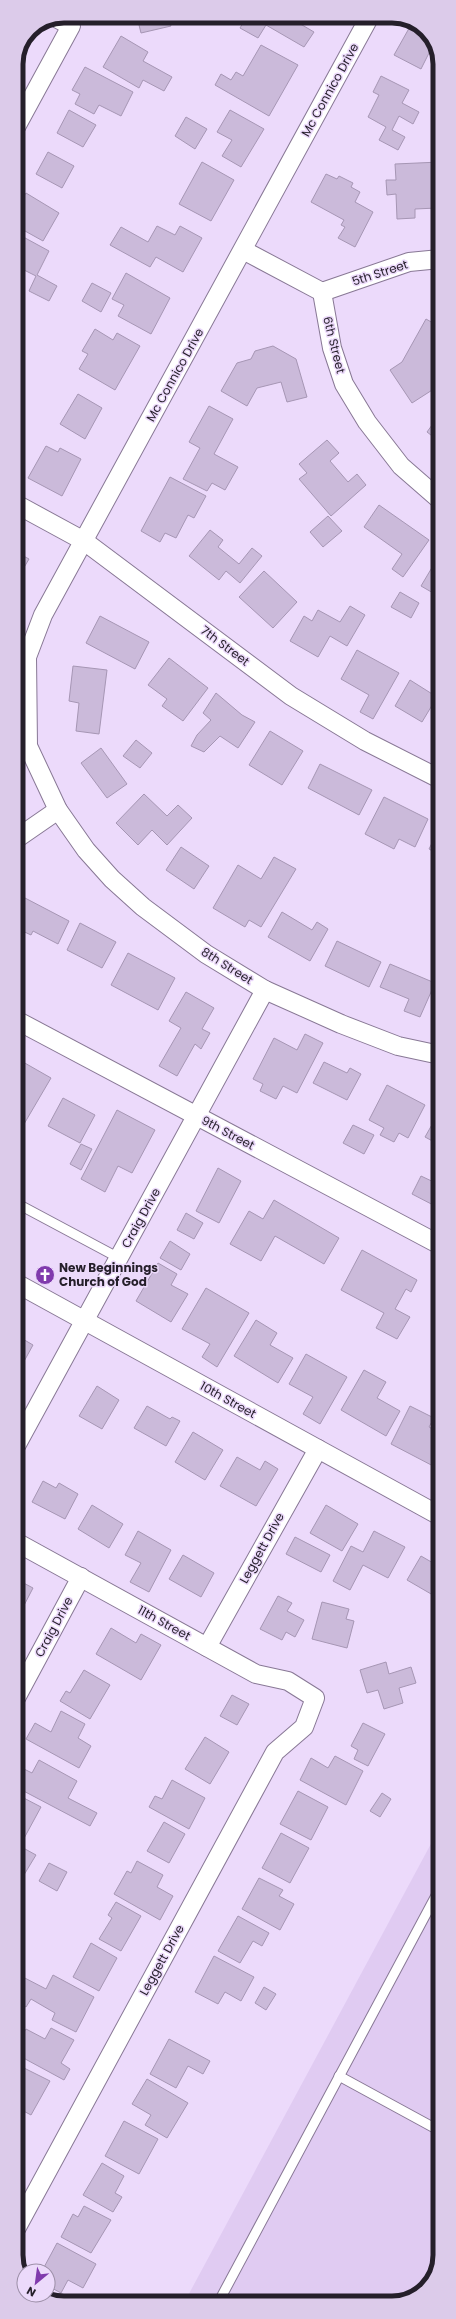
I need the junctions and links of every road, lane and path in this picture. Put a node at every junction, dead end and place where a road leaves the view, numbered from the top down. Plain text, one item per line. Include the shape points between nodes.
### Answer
1 (64, 23) edge
2 (366, 23) edge
3 (23, 112) edge
4 (243, 250) junction
5 (433, 260) edge
6 (322, 292) junction
7 (433, 494) edge
8 (23, 508) edge
9 (84, 541) junction
10 (23, 730) edge
11 (23, 750) edge
12 (433, 775) edge
13 (58, 810) junction
14 (23, 834) edge
15 (265, 990) junction
16 (23, 1024) edge
17 (433, 1054) edge
18 (196, 1116) junction
19 (23, 1207) edge
20 (433, 1241) edge
21 (119, 1258) junction
22 (23, 1287) edge
23 (85, 1321) junction
24 (23, 1433) edge
25 (318, 1449) junction
26 (433, 1512) edge
27 (23, 1546) edge
28 (81, 1577) junction
29 (207, 1647) junction
30 (23, 1685) edge
31 (315, 1698) joint
32 (433, 1901) edge
33 (339, 2076) junction
34 (433, 2127) edge
35 (23, 2216) edge
36 (222, 2296) edge

1 - 3 street
2 - 4 street, Mc Connico Drive
4 - 6 street
4 - 9 street, Mc Connico Drive
5 - 6 street, 5th Street via 409,262
6 - 7 street, 6th Street via 332,348 344,384 367,422 401,466
8 - 9 street, 7th Street
9 - 10 street, Mc Connico Drive via 43,616 27,657
9 - 12 street, 7th Street via 290,696 365,741
11 - 13 street, 8th Street
13 - 14 street
13 - 15 street, 8th Street via 86,850 112,879 138,902 206,954
15 - 17 street, 8th Street via 398,1046
15 - 18 street, Craig Drive
16 - 18 street, 9th Street
18 - 20 street, 9th Street
18 - 21 street, Craig Drive
19 - 21 lane
21 - 23 street, Craig Drive
22 - 23 street, 10th Street
23 - 24 street, Craig Drive
23 - 25 street, 10th Street
25 - 26 street, 10th Street
25 - 29 street, Leggett Drive
27 - 28 street, 11th Street
28 - 29 street, 11th Street
28 - 30 street, Craig Drive
29 - 31 street, 11th Street via 256,1674 288,1681
31 - 35 street, Leggett Drive via 304,1727 275,1752
32 - 33 lane
33 - 34 lane
33 - 36 lane

